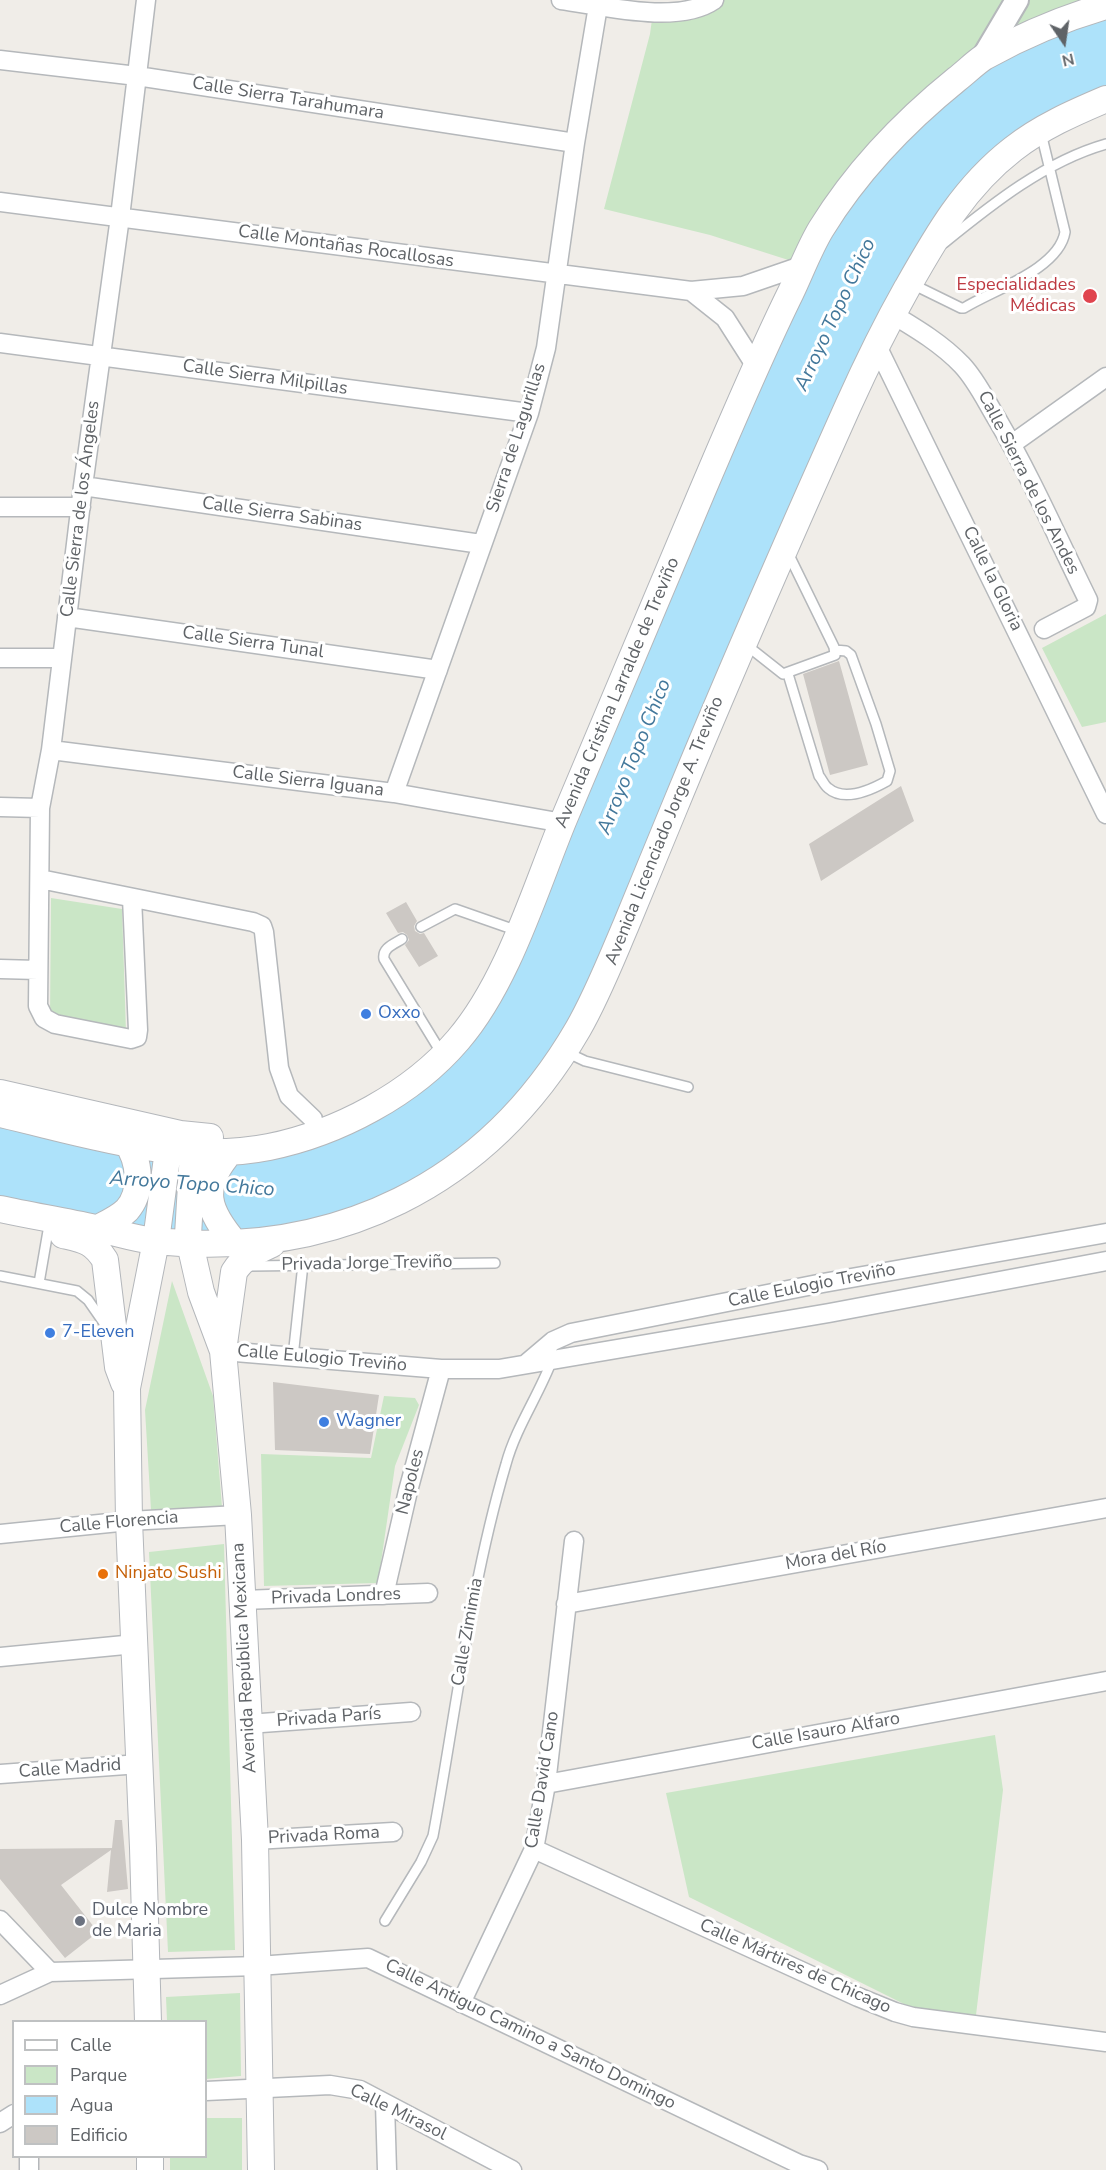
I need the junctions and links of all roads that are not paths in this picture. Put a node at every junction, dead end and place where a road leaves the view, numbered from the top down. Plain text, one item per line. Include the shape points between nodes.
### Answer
1 (146, 0) edge
2 (561, 0) edge
3 (714, 0) edge
4 (1017, 0) edge
5 (598, 2) edge
6 (1106, 6) edge
7 (982, 59) junction
8 (0, 60) edge
9 (137, 76) junction
10 (1106, 99) edge
11 (1040, 131) junction
12 (575, 143) junction
13 (1106, 144) edge
14 (1050, 169) junction
15 (0, 202) edge
16 (120, 217) junction
17 (804, 265) junction
18 (915, 273) junction
19 (557, 275) junction
20 (692, 291) junction
21 (892, 314) junction
22 (0, 343) edge
23 (876, 344) junction
24 (100, 356) junction
25 (755, 365) junction
26 (1106, 376) edge
27 (529, 413) junction
28 (1012, 444) junction
29 (83, 486) junction
30 (0, 507) edge
31 (81, 507) junction
32 (482, 544) junction
33 (785, 548) junction
34 (67, 617) junction
35 (1044, 629) dead end
36 (743, 642) junction
37 (836, 650) junction
38 (0, 658) edge
39 (61, 658) junction
40 (438, 670) junction
41 (788, 674) junction
42 (51, 750) junction
43 (1100, 787) edge
44 (394, 793) junction
45 (0, 807) edge
46 (40, 808) junction
47 (1106, 814) edge
48 (563, 823) junction
49 (40, 879) junction
50 (132, 898) junction
51 (421, 927) dead end
52 (520, 932) junction
53 (402, 939) dead end
54 (0, 969) edge
55 (38, 970) junction
56 (564, 1050) junction
57 (444, 1056) junction
58 (416, 1078) junction
59 (688, 1088) dead end
60 (0, 1093) edge
61 (0, 1114) edge
62 (312, 1119) junction
63 (129, 1148) junction
64 (180, 1157) junction
65 (225, 1158) junction
66 (12, 1212) edge
67 (106, 1224) junction
68 (48, 1231) junction
69 (158, 1233) junction
70 (1106, 1233) edge
71 (189, 1235) junction
72 (236, 1255) junction
73 (1106, 1261) edge
74 (495, 1263) dead end
75 (303, 1264) junction
76 (0, 1276) edge
77 (39, 1283) junction
78 (824, 1283) junction
79 (829, 1312) junction
80 (553, 1341) junction
81 (115, 1342) junction
82 (223, 1352) junction
83 (293, 1356) junction
84 (552, 1360) junction
85 (527, 1363) junction
86 (441, 1369) junction
87 (127, 1388) junction
88 (1106, 1508) edge
89 (238, 1515) junction
90 (129, 1521) junction
91 (0, 1534) edge
92 (573, 1541) dead end
93 (428, 1593) dead end
94 (384, 1595) junction
95 (243, 1600) junction
96 (566, 1604) junction
97 (135, 1644) junction
98 (0, 1657) edge
99 (1106, 1681) edge
100 (411, 1712) dead end
101 (248, 1724) junction
102 (140, 1764) junction
103 (0, 1774) edge
104 (546, 1784) junction
105 (393, 1832) dead end
106 (255, 1840) junction
107 (534, 1849) junction
108 (0, 1920) edge
109 (385, 1921) dead end
110 (258, 1966) junction
111 (148, 1970) junction
112 (51, 1972) junction
113 (0, 1995) edge
114 (461, 2003) junction
115 (148, 2020) edge
116 (1106, 2042) edge
117 (261, 2088) junction
118 (207, 2091) edge
119 (386, 2103) junction
120 (797, 2167) edge
121 (507, 2169) edge
122 (261, 2170) edge
123 (387, 2170) edge
124 (818, 2170) edge

1 - 9 street, Calle Sierra de los Ángeles
2 - 5 street
3 - 5 street via 699,8 671,13
4 - 7 street
5 - 12 street, Sierra de Lagurillas
6 - 7 main road, Avenida Cristina Larralde de Treviño via 1063,20
7 - 17 main road, Avenida Cristina Larralde de Treviño via 920,111 852,184 820,230
8 - 9 street, Calle Sierra Tarahumara
9 - 12 street, Calle Sierra Tarahumara
9 - 16 street, Calle Sierra de los Ángeles
10 - 11 main road, Avenida Licenciado Jorge A. Treviño
11 - 14 lane
11 - 18 main road, Avenida Licenciado Jorge A. Treviño via 975,183 949,216
12 - 19 street, Sierra de Lagurillas
13 - 14 lane
14 - 18 lane via 996,204
14 - 18 lane via 1064,242 1032,272 962,309
15 - 16 street, Calle Montañas Rocallosas
16 - 19 street, Calle Montañas Rocallosas
16 - 24 street, Calle Sierra de los Ángeles
17 - 20 street, Calle Montañas Rocallosas via 743,285
17 - 25 main road, Avenida Cristina Larralde de Treviño
18 - 21 main road, Avenida Licenciado Jorge A. Treviño
19 - 20 street, Calle Montañas Rocallosas
19 - 27 street, Sierra de Lagurillas via 546,348
20 - 25 street via 725,318
21 - 23 main road, Avenida Licenciado Jorge A. Treviño
21 - 28 street, Calle Sierra de los Andes via 933,340 963,366
22 - 24 street, Calle Sierra Milpillas
23 - 33 main road, Avenida Licenciado Jorge A. Treviño
23 - 43 street, Calle la Gloria
24 - 27 street, Calle Sierra Milpillas
24 - 29 street, Calle Sierra de los Ángeles
25 - 48 main road, Avenida Cristina Larralde de Treviño
26 - 28 street
27 - 32 street, Sierra de Lagurillas
28 - 35 street, Calle Sierra de los Andes via 1088,603
29 - 31 street, Calle Sierra de los Ángeles
29 - 32 street, Calle Sierra Sabinas
30 - 31 street
31 - 34 street, Calle Sierra de los Ángeles
32 - 40 street, Sierra de Lagurillas
33 - 36 main road, Avenida Licenciado Jorge A. Treviño
33 - 37 lane
34 - 39 street, Calle Sierra de los Ángeles
34 - 40 street, Calle Sierra Tunal
36 - 41 lane via 780,673
36 - 56 main road, Avenida Licenciado Jorge A. Treviño via 601,985
37 - 41 lane via 833,657
37 - 41 lane via 851,656 890,771 887,780 865,792 842,794 828,788 819,776
38 - 39 street
39 - 42 street, Calle Sierra de los Ángeles
40 - 44 street, Sierra de Lagurillas
42 - 44 street, Calle Sierra Iguana
42 - 46 street, Calle Sierra de los Ángeles
43 - 47 street, Calle la Gloria
44 - 48 street, Calle Sierra Iguana
45 - 46 street
46 - 49 street, Calle Sierra de los Ángeles
48 - 52 main road, Avenida Cristina Larralde de Treviño
49 - 50 street
49 - 55 street, Calle Sierra de los Ángeles
50 - 55 street, Calle Sierra de los Ángeles via 137,1037 66,1026 44,1018 38,1006
50 - 62 street via 261,926 279,1068 288,1096
51 - 52 lane via 455,909
52 - 57 main road, Avenida Cristina Larralde de Treviño via 485,1001
53 - 57 lane via 386,949 384,959
54 - 55 street
56 - 59 lane via 585,1061
56 - 72 main road, Avenida Licenciado Jorge A. Treviño via 533,1095 497,1134 421,1191 360,1218
57 - 58 main road, Avenida Cristina Larralde de Treviño
58 - 62 main road
58 - 65 main road, Avenida Cristina Larralde de Treviño via 369,1111 326,1131
60 - 62 main road via 180,1134 209,1137 273,1130
61 - 63 main road, Avenida Cristina Larralde de Treviño
63 - 64 main road, Avenida Cristina Larralde de Treviño
63 - 67 main road via 138,1176 133,1201
64 - 65 main road, Avenida Cristina Larralde de Treviño
64 - 69 main road
64 - 71 main road, Avenida República Mexicana
65 - 72 main road via 213,1176 211,1205
66 - 67 main road
66 - 68 main road
67 - 69 main road
68 - 77 lane
68 - 81 main road via 86,1240 105,1260
69 - 71 main road
69 - 87 main road
70 - 78 street, Calle Eulogio Treviño
71 - 72 main road
71 - 82 main road, Avenida República Mexicana via 201,1292
72 - 75 lane, Privada Jorge Treviño
72 - 82 main road
73 - 79 street, Calle Eulogio Treviño
74 - 75 lane, Privada Jorge Treviño
75 - 83 lane
76 - 77 lane
77 - 81 lane via 77,1291 97,1310
78 - 79 street
78 - 80 street, Calle Eulogio Treviño via 571,1334
79 - 84 street, Calle Eulogio Treviño
80 - 84 lane, Calle Zimimia
80 - 85 street, Calle Eulogio Treviño
81 - 87 main road via 118,1367
82 - 83 street, Calle Eulogio Treviño
82 - 89 main road, Avenida República Mexicana
83 - 86 street, Calle Eulogio Treviño
84 - 85 street, Calle Eulogio Treviño
84 - 109 lane, Calle Zimimia via 516,1436 494,1509 476,1584 433,1836
85 - 86 street, Calle Eulogio Treviño via 500,1369
86 - 94 street, Napoles
87 - 90 main road
88 - 96 street, Mora del Río
89 - 90 street, Calle Florencia
89 - 95 main road, Avenida República Mexicana
90 - 91 street, Calle Florencia
90 - 97 main road
92 - 96 street, Calle David Cano
93 - 94 street, Privada Londres
94 - 95 street, Privada Londres
95 - 101 main road, Avenida República Mexicana
96 - 104 street, Calle David Cano
97 - 98 street
97 - 102 main road
99 - 104 street, Calle Isauro Alfaro
100 - 101 street, Privada París
101 - 106 main road, Avenida República Mexicana
102 - 103 street, Calle Madrid
102 - 111 main road
104 - 107 street, Calle David Cano
105 - 106 street, Privada Roma
106 - 110 main road, Avenida República Mexicana
107 - 114 street, Calle David Cano
107 - 116 street, Calle Mártires de Chicago via 895,2012
108 - 112 street
110 - 111 street, Calle Antiguo Camino a Santo Domingo
110 - 114 street, Calle Antiguo Camino a Santo Domingo via 368,1958
110 - 117 main road, Avenida República Mexicana
111 - 112 street, Calle Antiguo Camino a Santo Domingo
111 - 115 main road
112 - 113 street, Calle Antiguo Camino a Santo Domingo
114 - 120 street, Calle Antiguo Camino a Santo Domingo
117 - 118 street, Calle Mirasol
117 - 119 street, Calle Mirasol via 345,2086
117 - 122 main road, Avenida República Mexicana
119 - 121 street, Calle Mirasol
119 - 123 street
120 - 124 street, Calle Antiguo Camino a Santo Domingo

